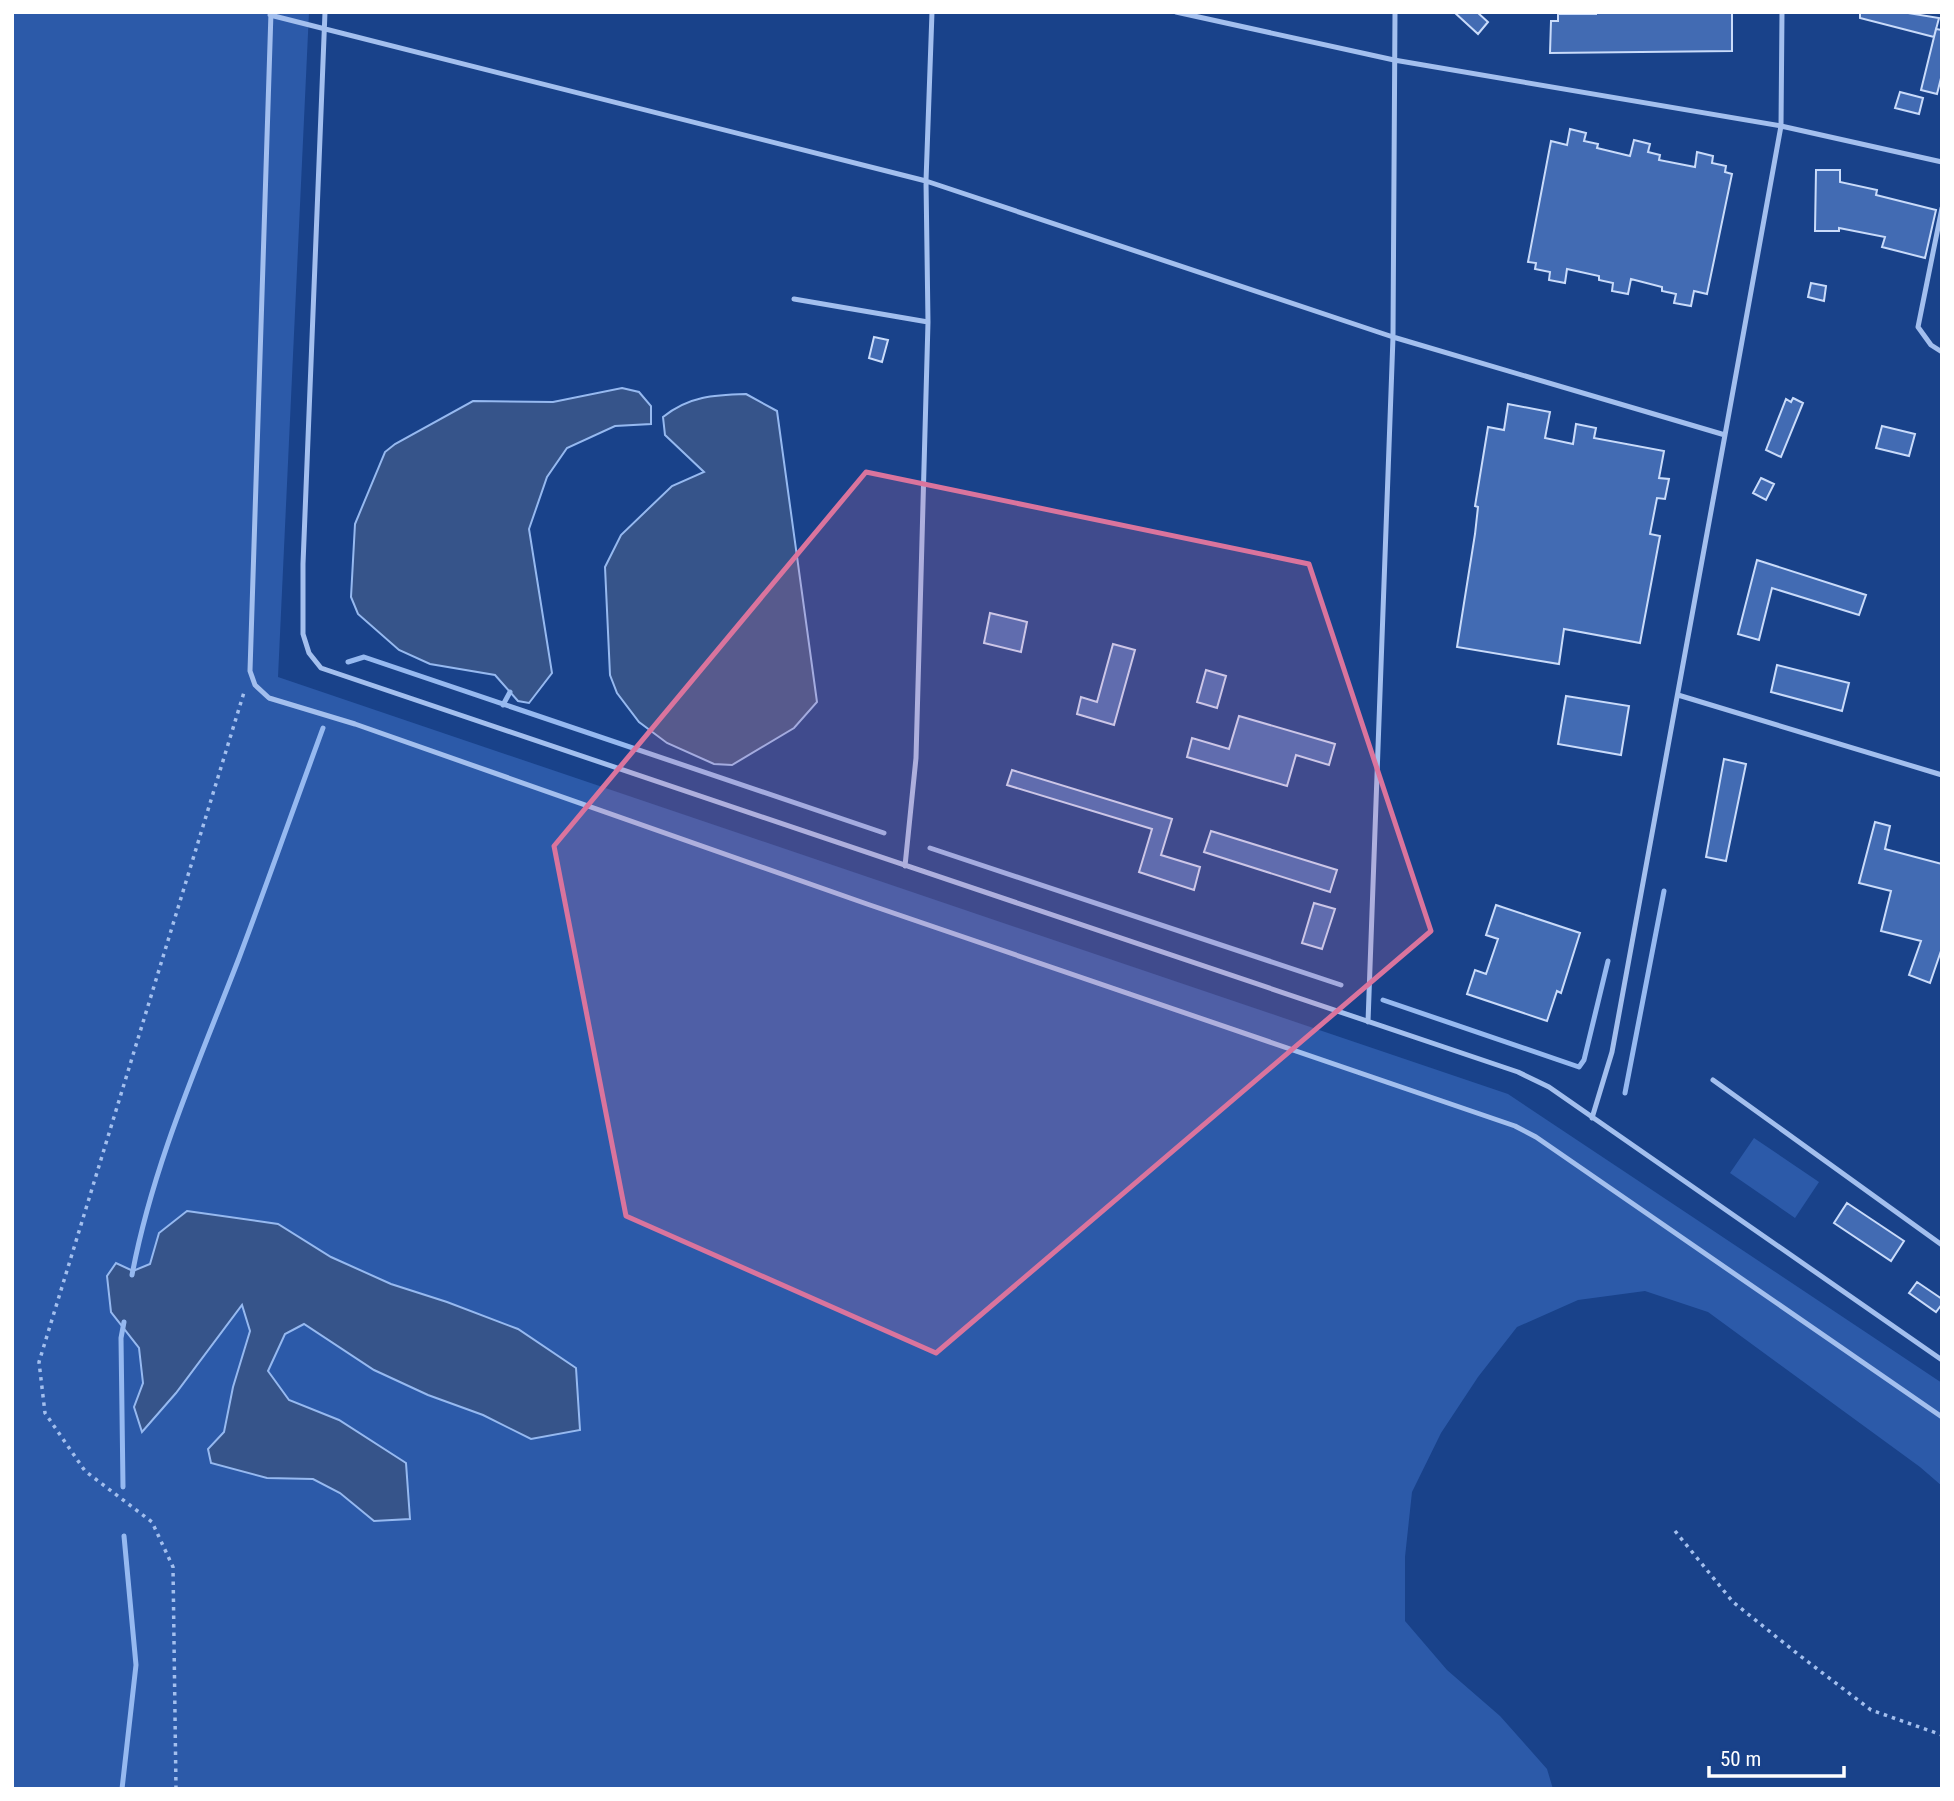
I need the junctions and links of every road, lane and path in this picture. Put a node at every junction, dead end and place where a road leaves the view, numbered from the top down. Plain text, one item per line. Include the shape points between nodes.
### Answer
1 (325, 12) edge
2 (933, 12) edge
3 (1176, 12) edge
4 (1395, 12) edge
5 (1782, 12) edge
6 (270, 14) edge
7 (326, 28) junction
8 (1394, 60) junction
9 (1781, 126) junction
10 (1942, 162) edge
11 (926, 181) junction
12 (1942, 208) edge
13 (794, 299) dead end
14 (928, 322) junction
15 (1393, 337) junction
16 (1942, 352) edge
17 (1725, 435) junction
18 (250, 671) junction
19 (1678, 695) junction
20 (1942, 775) edge
21 (905, 866) junction
22 (1368, 1022) junction
23 (1713, 1080) dead end
24 (1592, 1118) junction
25 (1942, 1245) edge
26 (1942, 1360) edge
27 (1942, 1417) edge
28 (1675, 1531) dead end
29 (1942, 1735) edge
30 (176, 1789) edge

1 - 7 lane
2 - 11 lane
3 - 8 lane
4 - 8 lane
5 - 9 lane
6 - 7 lane
6 - 18 lane
7 - 11 lane
7 - 21 lane via 303,564 303,634 309,653 321,668
8 - 9 lane
8 - 15 lane
9 - 10 lane
9 - 17 lane
11 - 14 lane
11 - 15 lane
12 - 16 lane via 1918,327
13 - 14 lane
14 - 21 lane via 916,758
15 - 17 lane
15 - 22 lane
17 - 19 lane
18 - 27 lane via 255,685 269,698 1515,1126
18 - 30 path via 39,1362 45,1413 85,1471 152,1522 173,1567
19 - 20 lane
19 - 24 lane via 1612,1052
21 - 22 lane
22 - 24 lane via 1518,1072 1549,1087
23 - 25 lane
24 - 26 lane
28 - 29 path via 1733,1602 1871,1710

